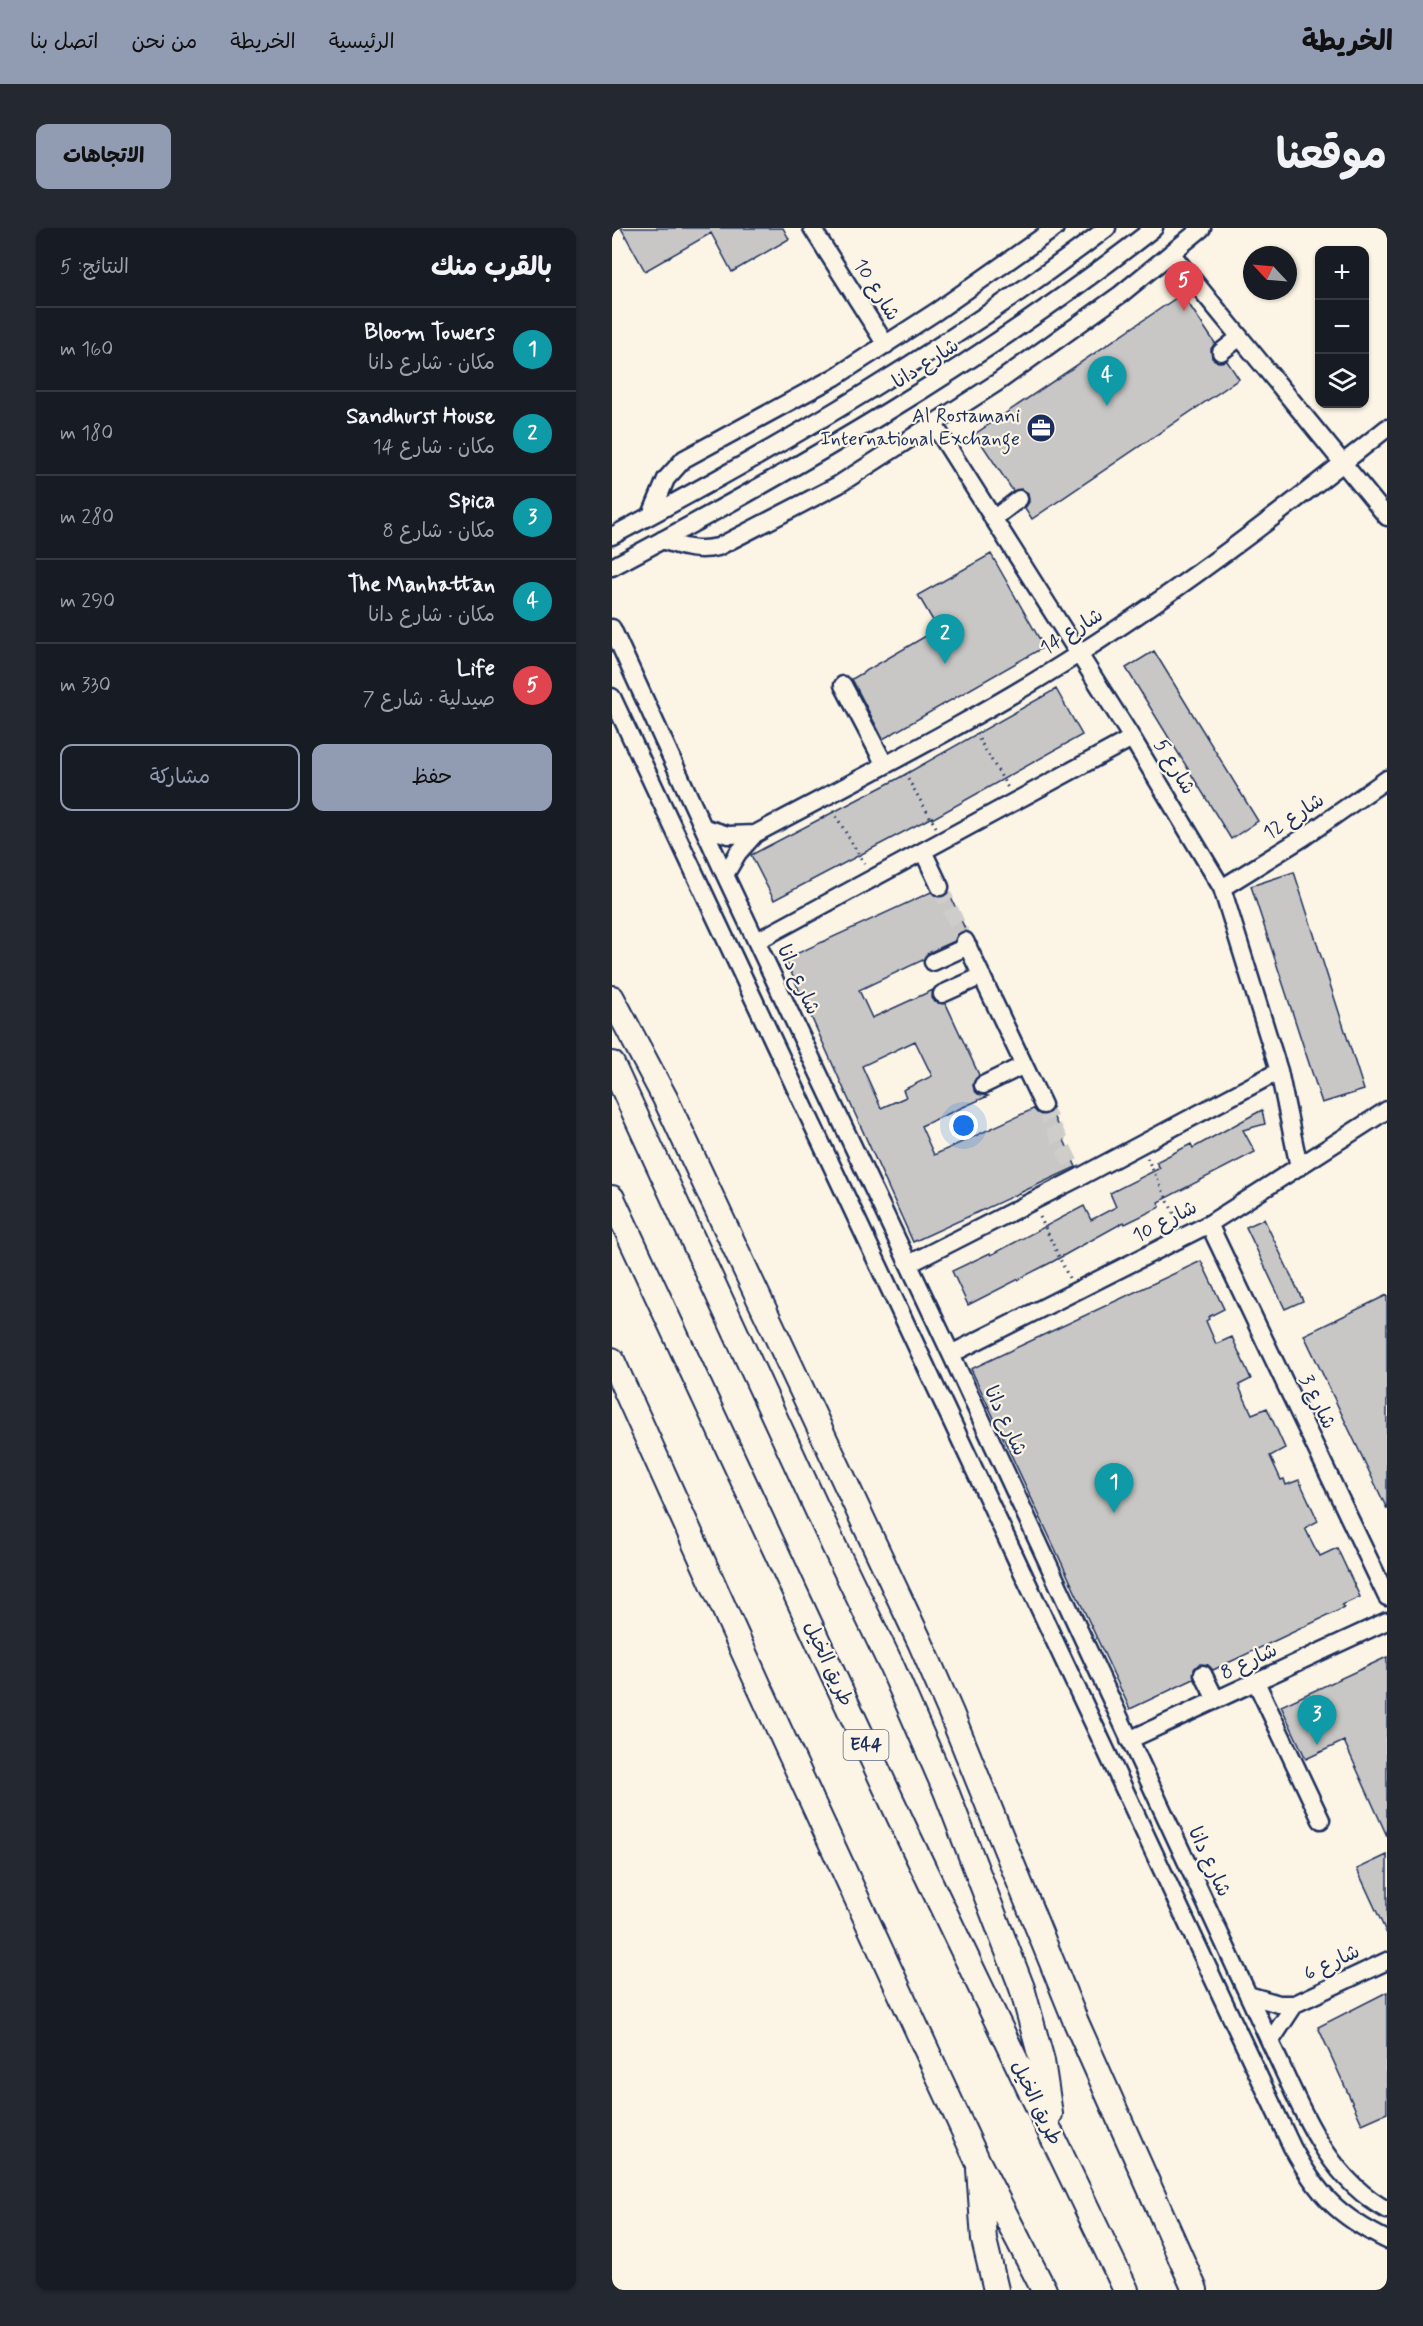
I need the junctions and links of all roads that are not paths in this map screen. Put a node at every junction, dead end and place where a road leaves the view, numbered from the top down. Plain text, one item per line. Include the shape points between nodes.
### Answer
1 (812, 228) edge
2 (1054, 228) edge
3 (1107, 228) edge
4 (1154, 228) edge
5 (1202, 228) edge
6 (1171, 253) junction
7 (1240, 337) junction
8 (886, 345) junction
9 (1221, 352) dead end
10 (933, 423) junction
11 (1387, 428) edge
12 (1343, 463) junction
13 (1019, 499) dead end
14 (651, 515) junction
15 (1387, 517) edge
16 (993, 519) junction
17 (612, 536) edge
18 (662, 540) junction
19 (612, 567) edge
20 (612, 628) edge
21 (1078, 654) junction
22 (843, 685) dead end
23 (612, 697) edge
24 (1132, 738) junction
25 (891, 762) junction
26 (1387, 779) edge
27 (703, 827) junction
28 (755, 834) junction
29 (923, 851) junction
30 (725, 875) junction
31 (940, 887) tunnel mouth
32 (1222, 888) junction
33 (757, 941) junction
34 (933, 962) dead end
35 (984, 980) junction
36 (612, 998) edge
37 (944, 998) dead end
38 (1022, 1061) junction
39 (612, 1065) edge
40 (1280, 1071) junction
41 (981, 1080) dead end
42 (1043, 1105) tunnel mouth
43 (1387, 1110) edge
44 (1299, 1167) junction
45 (612, 1198) edge
46 (1209, 1224) junction
47 (909, 1264) junction
48 (950, 1352) junction
49 (919, 1353) junction
50 (612, 1360) edge
51 (928, 1371) junction
52 (1387, 1597) edge
53 (1387, 1621) edge
54 (1203, 1674) dead end
55 (1256, 1682) junction
56 (1216, 1700) junction
57 (1130, 1742) junction
58 (1102, 1744) junction
59 (1110, 1763) junction
60 (1321, 1820) dead end
61 (1387, 1961) edge
62 (1248, 1995) junction
63 (1295, 2004) junction
64 (1270, 2042) junction
65 (1052, 2136) junction
66 (979, 2164) junction
67 (1387, 2210) edge
68 (1387, 2240) edge
69 (996, 2290) edge
70 (1044, 2290) edge
71 (1126, 2290) edge
72 (1195, 2290) edge

1 - 8 street, شارع 10
2 - 8 street
3 - 14 street, شارع دانا via 1015,295 892,375
4 - 18 street, شارع دانا via 1035,316 912,398
5 - 6 street
6 - 7 street
6 - 10 street via 1060,339
7 - 9 street
7 - 12 street
8 - 14 street via 684,459 666,479
10 - 16 street, شارع 5
10 - 18 street via 838,485 718,547 690,549
11 - 12 street, شارع 14
12 - 15 street
12 - 21 street, شارع 14 via 1259,529
13 - 16 street
14 - 17 street, شارع دانا
16 - 21 street, شارع 5
18 - 19 street, شارع دانا
20 - 27 street, شارع دانا
21 - 24 street, شارع 5
21 - 25 street, شارع 14
22 - 25 street
23 - 49 street
24 - 29 street
24 - 32 street, شارع 5
25 - 28 street, شارع 14
26 - 32 street, شارع 12
27 - 28 street, شارع 14 via 728,835
27 - 30 street, شارع دانا
28 - 30 street, شارع 14
29 - 31 street
29 - 33 street
30 - 33 street, شارع دانا
32 - 40 street, شارع 5
33 - 47 street, شارع دانا
34 - 35 street via 967,943
35 - 37 street
35 - 38 street
36 - 72 highway via 661,1089 920,1642 1068,2002
38 - 41 street
38 - 42 street
39 - 65 highway via 892,1667 954,1812 1028,2006 1042,2061
40 - 44 street, شارع 5
40 - 47 street via 1141,1145 1075,1173 1032,1202
43 - 44 street, شارع 10
44 - 46 street, شارع 10
45 - 65 highway, طريق الخيل / E44 via 836,1683
46 - 48 street, شارع 10
46 - 52 street, شارع 3
47 - 48 street, شارع دانا
48 - 49 street via 933,1335 921,1340
48 - 51 street via 951,1374 945,1378 932,1376
48 - 57 street, شارع دانا
49 - 51 street
50 - 66 highway
51 - 58 street
53 - 55 street, شارع 8
54 - 56 street
55 - 56 street, شارع 8
55 - 60 street
56 - 57 street, شارع 8
57 - 58 street via 1116,1729 1105,1733
57 - 59 street via 1132,1764 1115,1767
57 - 62 street, شارع دانا
58 - 59 street
59 - 68 street via 1309,2178 1331,2204 1358,2226
61 - 63 street, شارع 6
62 - 63 street, شارع 6 via 1263,2001
62 - 64 street, شارع دانا
63 - 64 street, شارع 6
64 - 67 street, شارع دانا via 1331,2161 1351,2184
65 - 71 highway, طريق الخيل / E44
66 - 69 highway via 984,2240
66 - 70 highway

